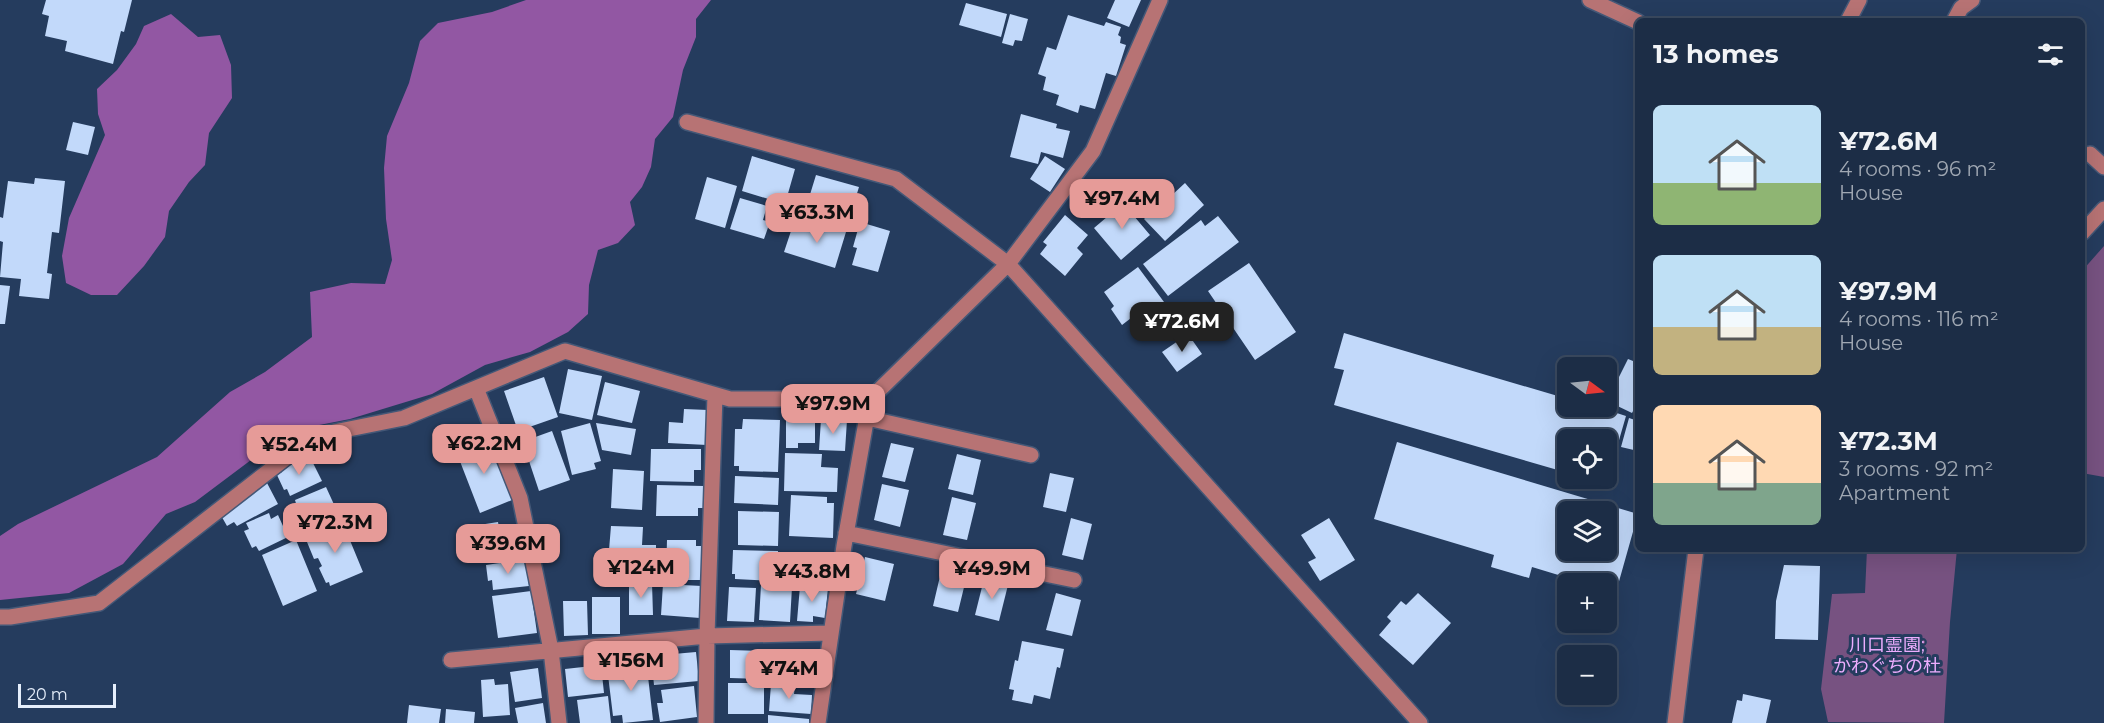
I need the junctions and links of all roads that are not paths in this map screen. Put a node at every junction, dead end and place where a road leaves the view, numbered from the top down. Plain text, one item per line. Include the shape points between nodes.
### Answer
1 (1160, 0) edge
2 (1590, 0) edge
3 (1859, 0) edge
4 (1972, 0) edge
5 (1850, 18) edge
6 (1956, 18) edge
7 (1635, 21) edge
8 (687, 122) dead end
9 (2090, 154) dead end
10 (2104, 168) edge
11 (2104, 209) edge
12 (2085, 230) edge
13 (1008, 264) junction
14 (476, 388) junction
15 (715, 395) junction
16 (870, 399) junction
17 (867, 418) junction
18 (1030, 455) dead end
19 (846, 533) junction
20 (1696, 552) edge
21 (1074, 580) dead end
22 (0, 617) edge
23 (830, 633) junction
24 (707, 636) junction
25 (551, 650) junction
26 (451, 660) dead end
27 (559, 723) edge
28 (706, 723) edge
29 (818, 723) edge
30 (1419, 723) edge
31 (1675, 723) edge

1 - 13 street via 1093,151
2 - 7 street
3 - 5 street
4 - 6 street
8 - 13 street via 896,179
9 - 10 street
11 - 12 street
13 - 16 street
13 - 30 street
14 - 15 street via 565,351
14 - 22 street via 404,418 314,436 99,603
14 - 25 street via 519,498
15 - 16 street via 730,399
15 - 24 street
16 - 17 street
17 - 18 street
17 - 19 street
19 - 21 street
19 - 23 street
20 - 31 street
23 - 24 street
23 - 29 street
24 - 25 street
24 - 28 street
25 - 26 street
25 - 27 street

